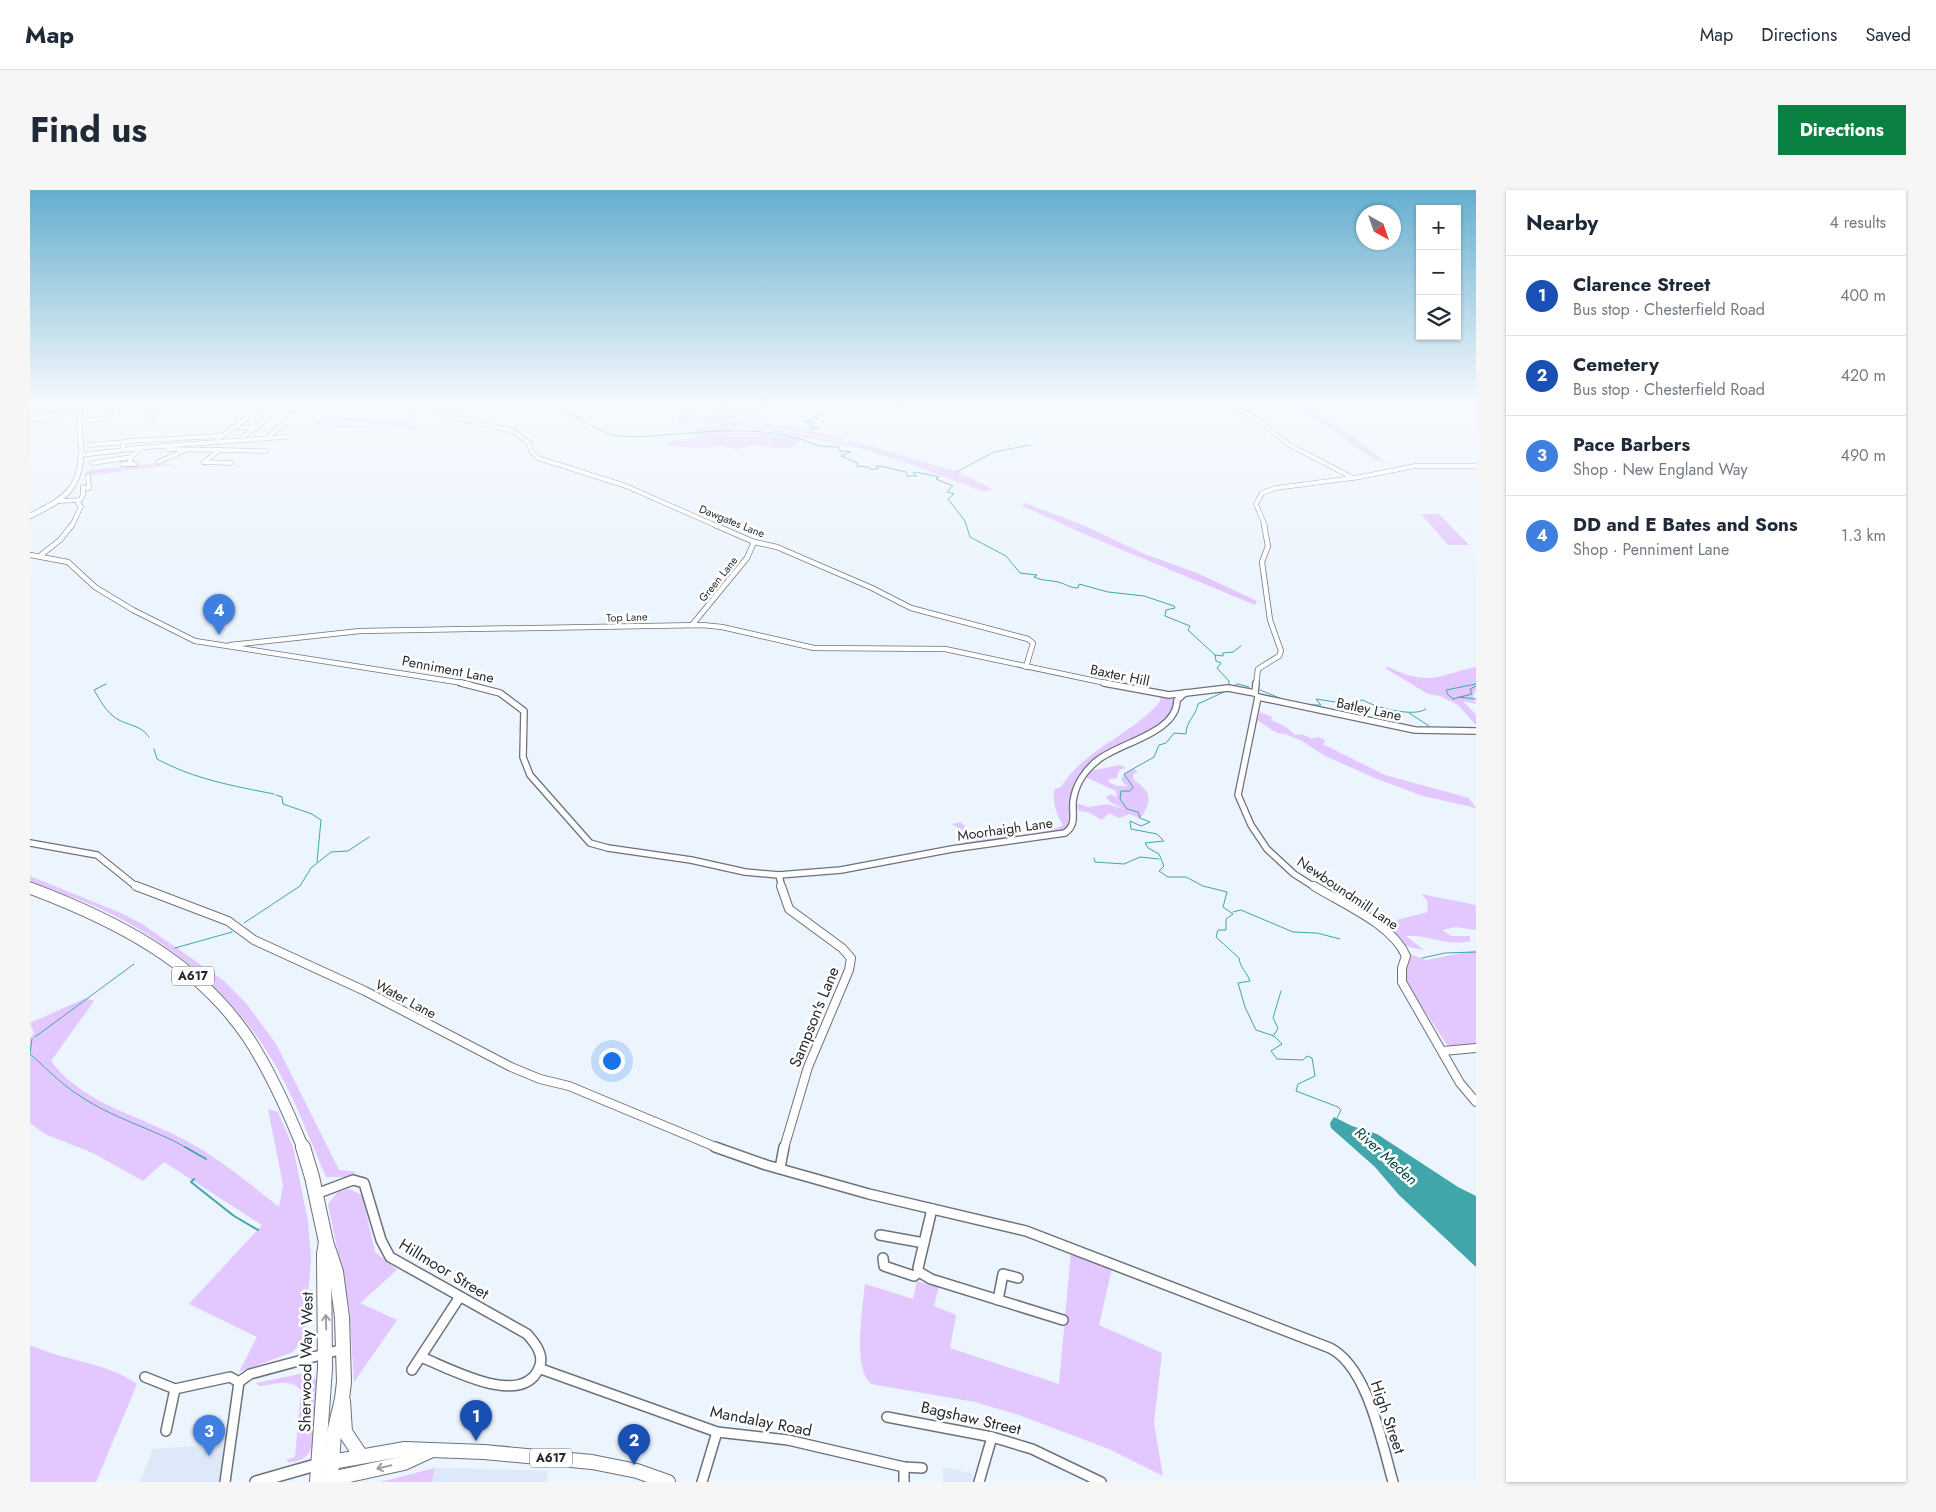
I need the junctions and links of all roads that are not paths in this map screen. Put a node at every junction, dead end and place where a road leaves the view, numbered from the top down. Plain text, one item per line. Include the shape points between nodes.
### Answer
1 (81, 462) edge
2 (551, 462) edge
3 (1323, 462) edge
4 (122, 464) dead end
5 (129, 464) joint
6 (135, 464) dead end
7 (1476, 466) edge
8 (88, 476) dead end
9 (1353, 478) junction
10 (60, 501) junction
11 (78, 502) dead end
12 (31, 515) edge
13 (754, 542) junction
14 (30, 555) edge
15 (41, 555) junction
16 (692, 625) junction
17 (224, 646) junction
18 (1026, 667) junction
19 (1210, 689) joint
20 (1185, 693) junction
21 (1254, 693) junction
22 (1168, 695) junction
23 (1177, 700) junction
24 (1476, 731) edge
25 (30, 843) edge
26 (779, 875) junction
27 (30, 888) edge
28 (1476, 1048) edge
29 (1443, 1051) junction
30 (1476, 1102) edge
31 (780, 1168) junction
32 (316, 1194) junction
33 (932, 1209) junction
34 (880, 1235) dead end
35 (326, 1242) junction
36 (924, 1243) junction
37 (884, 1258) dead end
38 (920, 1272) junction
39 (1018, 1278) dead end
40 (459, 1298) junction
41 (998, 1300) junction
42 (1063, 1320) dead end
43 (343, 1349) junction
44 (327, 1354) junction
45 (421, 1357) junction
46 (1350, 1363) joint
47 (541, 1369) junction
48 (412, 1370) dead end
49 (145, 1377) dead end
50 (239, 1382) junction
51 (175, 1389) junction
52 (343, 1399) junction
53 (887, 1417) dead end
54 (166, 1431) dead end
55 (717, 1432) junction
56 (992, 1437) junction
57 (430, 1451) junction
58 (361, 1456) junction
59 (325, 1463) junction
60 (904, 1468) junction
61 (922, 1468) dead end
62 (324, 1481) edge
63 (225, 1482) edge
64 (256, 1482) edge
65 (668, 1482) edge
66 (702, 1482) edge
67 (904, 1482) edge
68 (978, 1482) edge
69 (1101, 1482) edge
70 (1393, 1482) edge

1 - 10 highway via 76,485
2 - 13 street, Dawgates Lane via 626,486
3 - 9 street
4 - 5 street
5 - 6 street
7 - 9 street via 1421,466
8 - 10 street via 89,488 83,488 80,500
9 - 21 street, Newboundmill Lane via 1270,490 1262,493 1258,500 1268,546 1262,562 1270,620 1280,651 1279,656 1258,670
10 - 12 highway
11 - 15 street via 81,506 77,520
13 - 16 street, Green Lane via 747,558
13 - 18 street, Dawgates Lane via 777,547 911,608 1028,639 1033,643
14 - 15 street
15 - 17 street via 68,562 95,587 195,641
16 - 17 street, Top Lane via 360,631
16 - 18 street, Top Lane via 722,626 814,648 945,649
17 - 26 street, Penniment Lane via 322,663 388,670 494,690 524,711 524,757 530,775 590,843 745,872
18 - 22 street, Baxter Hill
19 - 20 street, Baxter Hill
19 - 21 street, Batley Lane via 1228,688
20 - 22 street, Baxter Hill
20 - 23 street, Moorhaigh Lane
21 - 24 street, Batley Lane via 1416,730
21 - 29 street, Newboundmill Lane via 1238,795 1251,825 1267,849 1294,874 1386,930 1401,945 1406,956 1402,982
22 - 23 street
23 - 26 street, Moorhaigh Lane via 1172,718 1118,747 1082,774 1073,803 1076,818 1065,833 952,848 841,870
25 - 31 street, Water Lane via 96,855 138,888 228,921 248,937 365,991 511,1067 569,1086 732,1154
26 - 31 street, Sampson's Lane via 789,909 851,958 794,1109
27 - 32 highway, Sherwood Way West / A617 via 73,903 146,939 196,979 229,1012 258,1050 284,1100 310,1166
28 - 29 street
29 - 30 street, Newboundmill Lane via 1460,1082
31 - 33 street, Water Lane
32 - 35 highway, Sherwood Way West / A617
32 - 40 street, Hillmoor Street via 353,1180 364,1183 370,1193 383,1248 395,1260
33 - 36 street
33 - 46 street, Water Lane via 994,1222 1073,1248 1314,1341 1334,1350
34 - 36 street
35 - 43 highway, Sherwood Way West / A617 via 332,1252
44 -> 35 highway, Sherwood Way West / A617
36 - 38 street via 918,1268
37 - 38 street via 884,1266 914,1276
38 - 41 street via 931,1279
39 - 41 street via 1003,1274
40 - 45 street
40 - 47 street, Hillmoor Street via 527,1334 538,1348
41 - 42 street
43 - 44 street
43 - 52 highway, Sherwood Way West / A617
44 - 50 street via 250,1374
44 - 59 highway, Sherwood Way West / A617
45 - 47 street via 509,1388 535,1377
45 - 48 street
46 - 70 street, High Street via 1367,1401
47 - 55 street, Mandalay Road
49 - 51 street
50 - 51 street via 230,1377
50 - 63 street
51 - 54 street
52 - 58 highway, A617 via 346,1432
52 - 59 highway, Sherwood Way West / A617
53 - 56 street, Bagshaw Street
55 - 60 street, Mandalay Road via 782,1439
55 - 66 street
56 - 68 street
56 - 69 street, Bagshaw Street via 1032,1449
57 - 58 highway, A617 via 405,1450
57 -> 62 highway, A617 via 404,1463
57 - 65 highway, A617 via 484,1452 592,1462 637,1471
58 - 59 highway, A617
59 - 62 highway, Sherwood Way West / A617
59 - 64 main road
60 - 61 street, Mandalay Road
60 - 67 street

